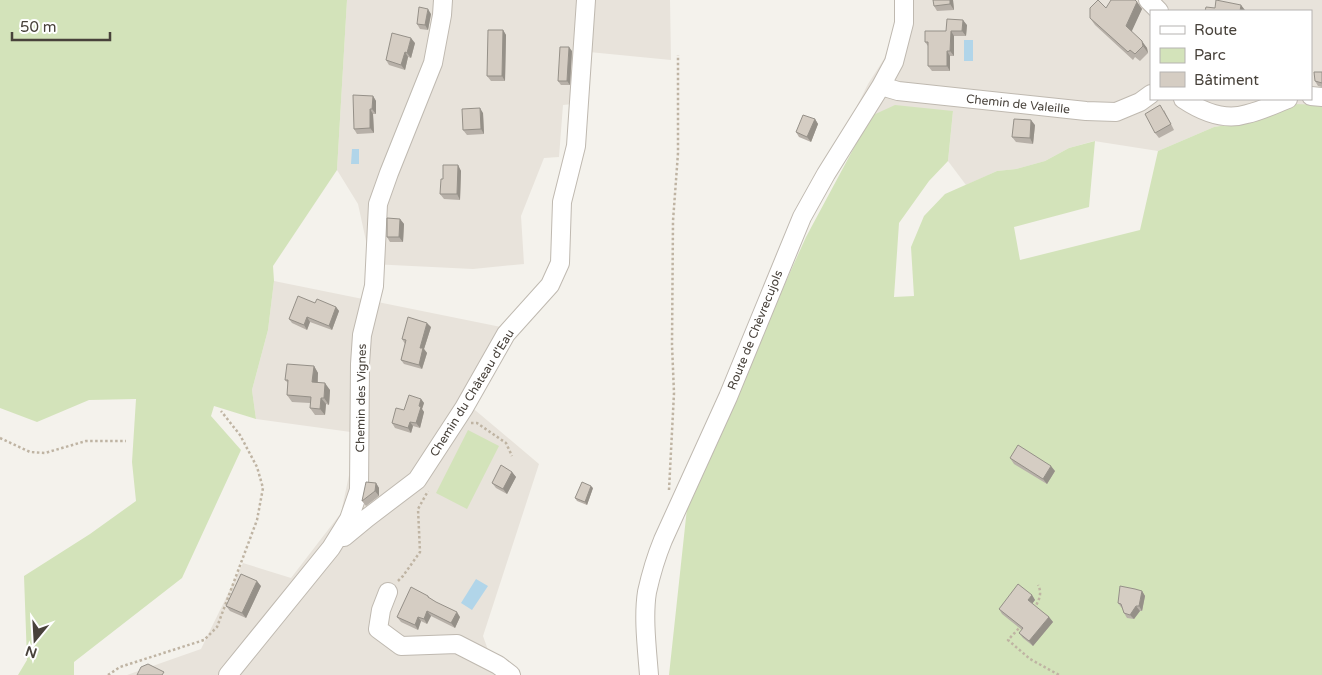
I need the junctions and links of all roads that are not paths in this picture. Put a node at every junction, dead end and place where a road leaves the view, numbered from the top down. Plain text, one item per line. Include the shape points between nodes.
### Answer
1 (443, 0) edge
2 (586, 0) edge
3 (904, 0) edge
4 (1148, 0) edge
5 (1158, 10) edge
6 (881, 86) junction
7 (1150, 95) edge
8 (1185, 100) edge
9 (1285, 100) edge
10 (331, 548) junction
11 (388, 592) road end
12 (228, 675) edge
13 (511, 675) edge
14 (649, 675) edge

1 - 10 street, Chemin des Vignes via 433,63 378,204 374,286 362,335 360,364 360,490 350,519
2 - 10 street, Chemin du Château d'Eau via 576,146 562,202 560,263 550,285 506,334 464,408 417,480
3 - 6 street, Route de Chèvrecujols via 904,23 894,62
4 - 5 street
6 - 7 street, Chemin de Valeille via 898,91 1116,112
6 - 14 street, Route de Chèvrecujols via 802,217 728,397 654,562 647,594
8 - 9 street via 1206,112 1226,116 1246,115
10 - 12 street, Chemin des Vignes
11 - 13 street via 378,629 401,646 457,644

